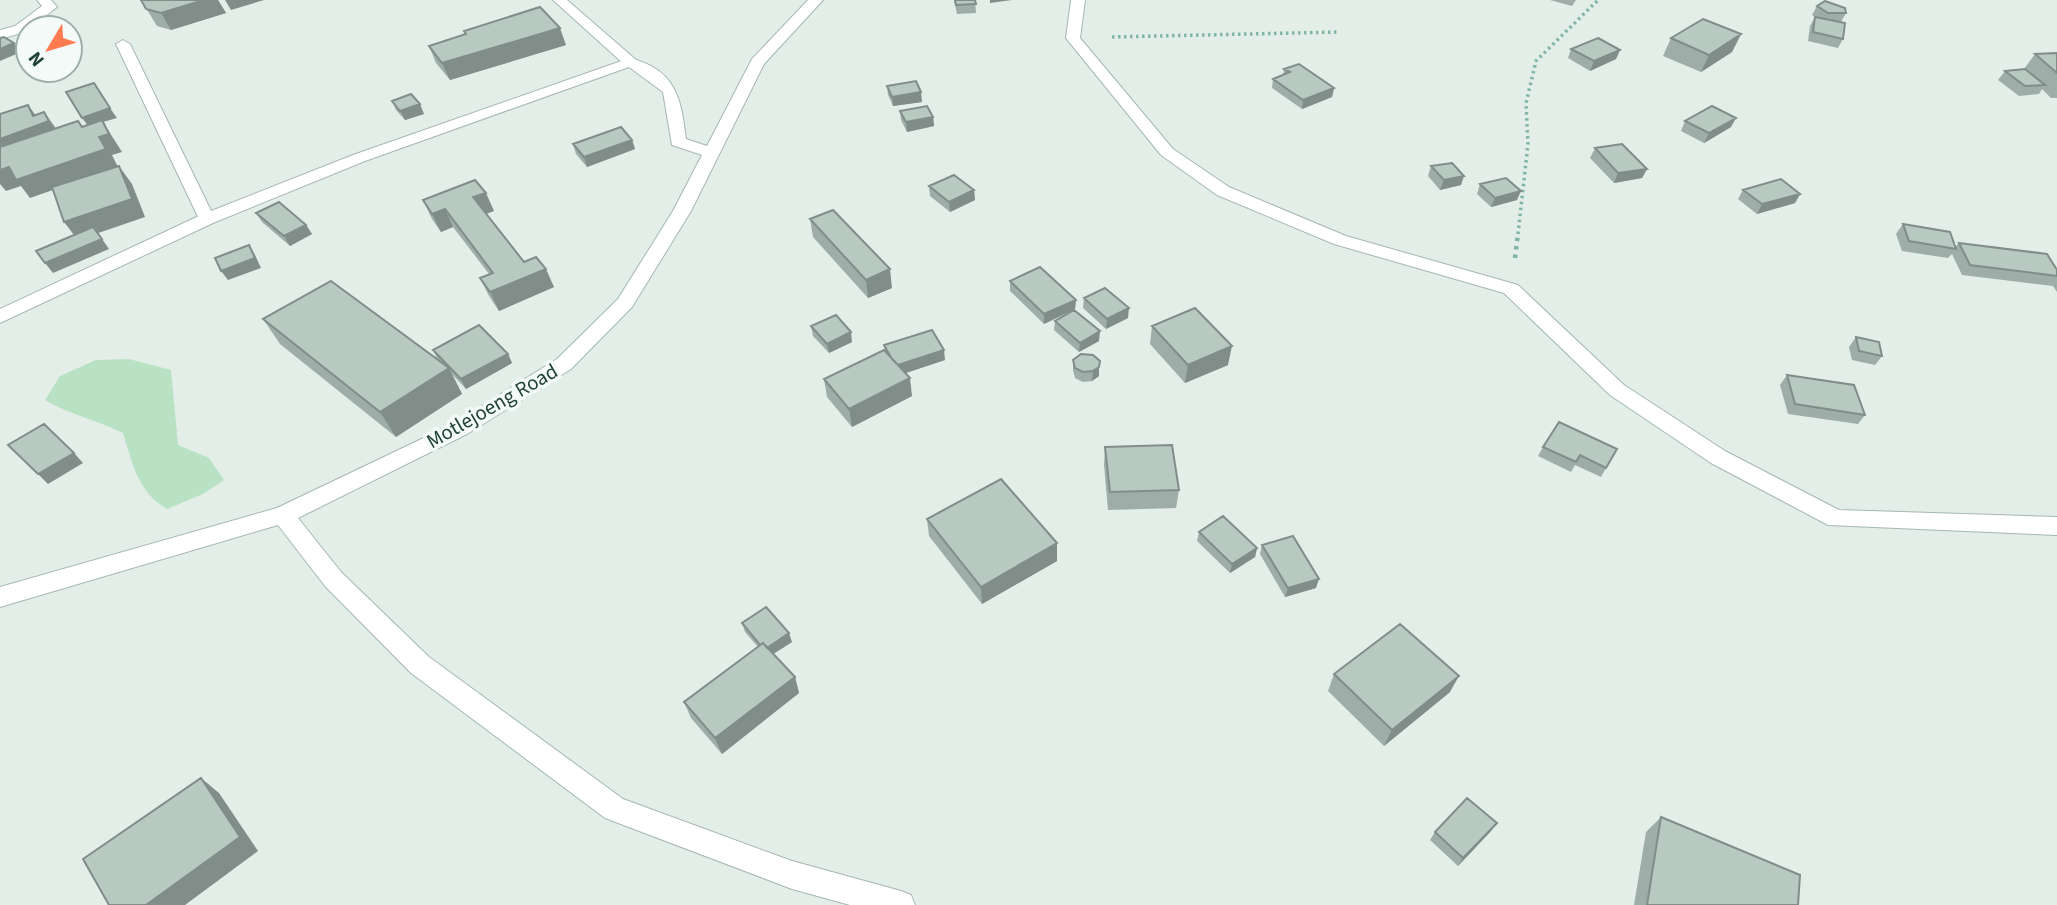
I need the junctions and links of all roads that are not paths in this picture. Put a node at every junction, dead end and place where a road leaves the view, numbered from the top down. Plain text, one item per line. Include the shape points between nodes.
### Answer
1 (44, 0) edge
2 (559, 0) edge
3 (816, 0) edge
4 (1078, 0) edge
5 (0, 35) edge
6 (123, 44) dead end
7 (630, 62) junction
8 (709, 152) junction
9 (207, 219) junction
10 (0, 317) edge
11 (283, 515) junction
12 (2057, 526) edge
13 (0, 597) edge
14 (901, 905) edge

1 - 5 street via 50,7 20,29
2 - 7 lane
3 - 8 street, Motlejoeng Road via 757,62
4 - 12 street via 1073,38 1167,152 1223,191 1340,240 1511,289 1617,390 1718,457 1836,519
6 - 9 lane
7 - 8 street via 673,91 678,142
7 - 9 street via 359,158
8 - 11 street, Motlejoeng Road via 682,211 625,303 564,364 460,429
9 - 10 street
11 - 13 street, Motlejoeng Road
11 - 14 street via 333,579 420,665 614,809 792,875

